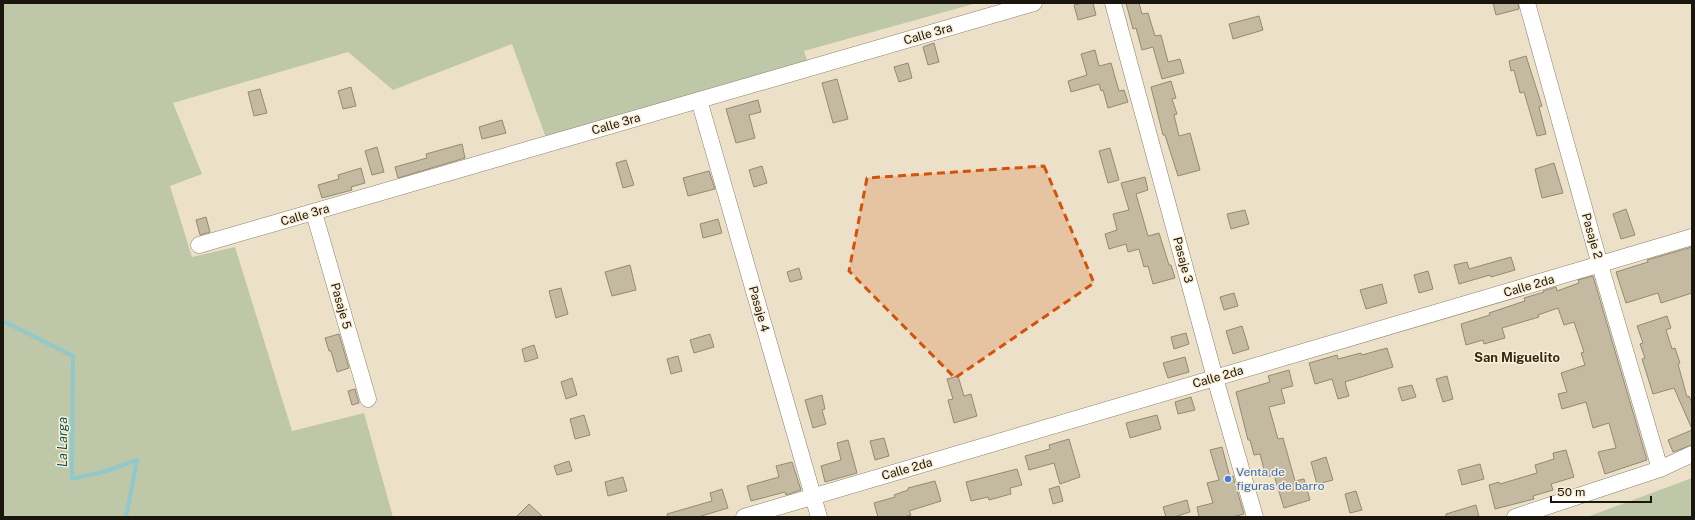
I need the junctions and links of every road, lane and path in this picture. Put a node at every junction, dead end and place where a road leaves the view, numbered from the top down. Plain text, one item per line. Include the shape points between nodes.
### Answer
1 (1034, 3) edge
2 (1113, 3) edge
3 (1527, 3) edge
4 (699, 100) junction
5 (314, 213) junction
6 (1692, 237) edge
7 (199, 245) dead end
8 (1600, 265) junction
9 (1215, 378) junction
10 (368, 399) dead end
11 (1692, 454) edge
12 (1660, 469) junction
13 (813, 497) junction
14 (744, 517) edge
15 (819, 517) edge
16 (1255, 517) edge
17 (1515, 517) edge

1 - 4 street, Calle 3ra
2 - 9 street, Pasaje 3
3 - 8 street, Pasaje 2
4 - 5 street, Calle 3ra
4 - 13 street, Pasaje 4
5 - 7 street, Calle 3ra
5 - 10 street, Pasaje 5
6 - 8 street, Calle 2da
8 - 9 street, Calle 2da
8 - 12 street, Pasaje 2
9 - 13 street, Calle 2da
9 - 16 street, Pasaje 3
11 - 12 street
12 - 17 street
13 - 14 street, Calle 2da
13 - 15 street, Pasaje 4

